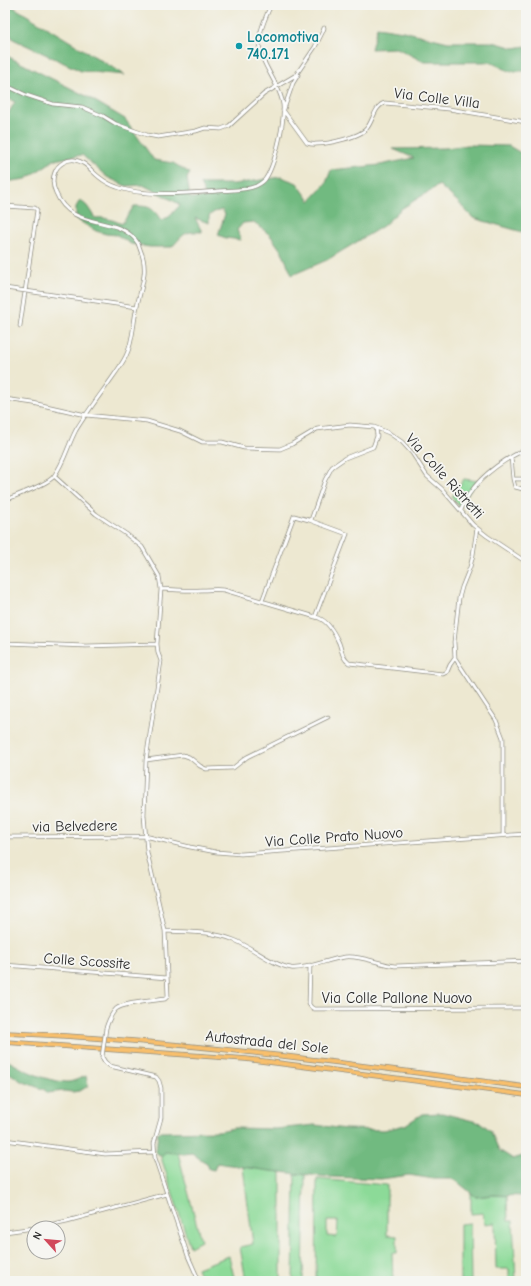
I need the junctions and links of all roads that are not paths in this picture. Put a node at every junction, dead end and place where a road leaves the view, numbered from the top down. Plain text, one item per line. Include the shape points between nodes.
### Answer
1 (271, 5) edge
2 (324, 28) dead end
3 (304, 65) junction
4 (5, 85) edge
5 (276, 87) junction
6 (283, 110) junction
7 (526, 122) edge
8 (5, 206) edge
9 (5, 288) edge
10 (25, 291) junction
11 (137, 307) junction
12 (20, 326) dead end
13 (5, 399) edge
14 (86, 415) junction
15 (376, 428) junction
16 (526, 449) edge
17 (511, 457) junction
18 (54, 476) junction
19 (513, 479) junction
20 (526, 479) edge
21 (523, 489) dead end
22 (5, 500) edge
23 (461, 510) junction
24 (311, 520) junction
25 (477, 528) junction
26 (526, 562) edge
27 (161, 589) junction
28 (262, 601) junction
29 (315, 617) junction
30 (5, 643) edge
31 (157, 644) junction
32 (455, 658) junction
33 (328, 717) dead end
34 (146, 760) junction
35 (503, 834) junction
36 (526, 834) edge
37 (144, 836) junction
38 (5, 838) edge
39 (165, 931) junction
40 (526, 961) edge
41 (5, 965) edge
42 (310, 965) junction
43 (167, 978) junction
44 (526, 1008) edge
45 (5, 1033) edge
46 (5, 1042) edge
47 (526, 1087) edge
48 (526, 1095) edge
49 (5, 1140) edge
50 (154, 1152) junction
51 (167, 1194) junction
52 (66, 1221) edge
53 (26, 1229) edge
54 (5, 1232) edge
55 (199, 1281) edge

1 - 5 street via 259,42
2 - 3 street
3 - 5 street via 296,75
3 - 6 street via 293,83
4 - 5 street via 53,104 82,107 127,129 158,137 207,127 225,128
5 - 6 street via 282,99
6 - 7 street, Via Colle Villa via 307,143 316,144 345,140 361,134 367,129 379,106 385,103 449,109
6 - 11 street via 280,136 272,164 265,179 255,186 237,190 190,193 135,192 101,179 77,160 67,161 57,168 54,186 58,198 66,208 76,215 122,230 137,242 143,256 145,273
8 - 10 street via 37,210
9 - 10 street
10 - 11 street
10 - 12 street
11 - 14 street via 126,355
13 - 14 street, Via Colle Ristretti
14 - 15 street, Via Colle Ristretti via 148,421 180,431 202,442 222,442 259,449 287,447 317,429 350,425
14 - 18 street
15 - 23 street, Via Colle Ristretti via 402,442 427,476
15 - 24 street via 373,447 345,458 330,470
16 - 17 street
17 - 19 street
17 - 23 street via 481,479
18 - 22 street
18 - 27 street via 96,514 142,547 159,576
19 - 20 street
19 - 21 street via 515,487
23 - 25 street, Via Colle Ristretti
24 - 28 street via 294,516
24 - 29 street via 347,534
25 - 26 street, Via Colle Ristretti
25 - 32 street via 474,555 459,598 454,642
27 - 28 street via 216,589
27 - 31 street
28 - 29 street
29 - 32 street via 326,622 338,642 344,659 352,664 443,674
30 - 31 street via 86,646
31 - 34 street via 161,661
32 - 35 street via 496,720 503,738
33 - 34 street via 247,757 232,768 206,769 183,755
34 - 37 street
35 - 36 street, Via Colle Prato Nuovo
35 - 37 street, Via Colle Prato Nuovo via 248,854 216,852
37 - 38 street, via Belvedere
37 - 39 street
39 - 42 street via 225,936 279,964 293,968
39 - 43 street
40 - 42 street via 395,966 350,956
41 - 43 street, Colle Scossite
42 - 44 street, Via Colle Pallone Nuovo via 309,1004 314,1009
43 - 50 street, bridge via 167,998 119,1007 111,1016 106,1028 102,1057 110,1066 156,1077 159,1081 161,1118 155,1137
45 - 47 highway, Autostrada del Sole via 218,1048
46 - 48 highway, Autostrada del Sole via 246,1059
49 - 50 street via 106,1154
50 - 51 street
51 - 52 street
51 - 55 street
53 - 54 street

